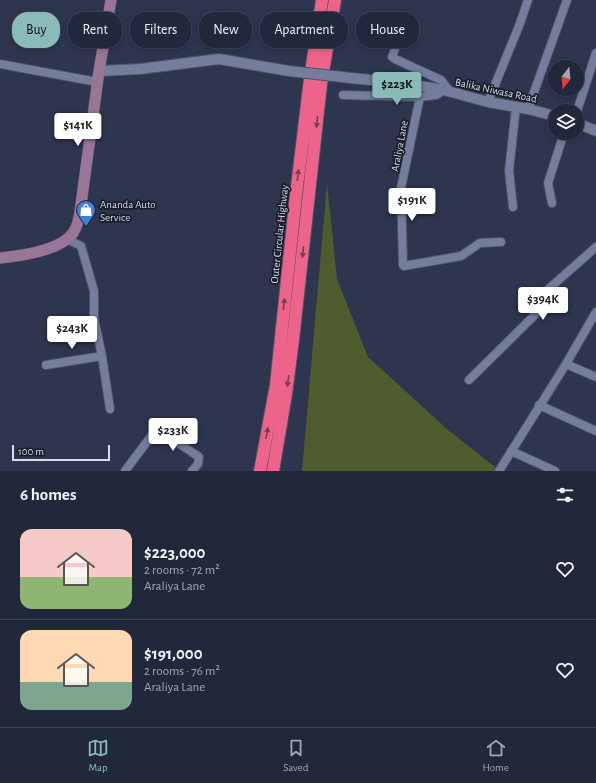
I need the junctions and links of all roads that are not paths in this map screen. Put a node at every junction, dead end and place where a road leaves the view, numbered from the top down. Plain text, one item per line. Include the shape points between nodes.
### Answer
1 (111, 0) edge
2 (322, 0) edge
3 (335, 0) edge
4 (528, 0) edge
5 (567, 0) edge
6 (395, 48) edge
7 (596, 53) edge
8 (0, 64) edge
9 (98, 76) junction
10 (447, 92) junction
11 (343, 95) dead end
12 (420, 97) junction
13 (488, 102) junction
14 (578, 104) edge
15 (516, 107) junction
16 (528, 109) junction
17 (548, 114) edge
18 (584, 126) edge
19 (596, 130) edge
20 (562, 140) edge
21 (552, 203) dead end
22 (513, 207) dead end
23 (67, 239) junction
24 (501, 242) dead end
25 (596, 247) edge
26 (0, 258) edge
27 (596, 312) edge
28 (593, 323) edge
29 (102, 356) junction
30 (566, 364) junction
31 (46, 365) dead end
32 (596, 377) edge
33 (469, 380) dead end
34 (539, 405) junction
35 (110, 409) dead end
36 (596, 431) edge
37 (511, 451) junction
38 (125, 471) edge
39 (192, 471) edge
40 (260, 471) edge
41 (273, 471) edge
42 (499, 471) edge
43 (555, 471) edge

1 - 9 main road
40 -> 2 highway, Outer Circular Highway via 276,385 298,179
3 -> 41 highway via 321,84 291,355
4 - 13 street
5 - 16 street
6 - 10 street via 392,57 441,80
7 - 14 street
8 - 9 street
9 - 10 street, Balika Niwasa Road, bridge via 219,59 288,71 401,83
9 - 23 main road via 78,223
10 - 12 street
10 - 13 street, Balika Niwasa Road
11 - 12 street
12 - 24 street, Araliya Lane via 402,188 403,265 461,256 480,243
13 - 15 street, Balika Niwasa Road
15 - 16 street, Balika Niwasa Road
15 - 22 street via 509,171
16 - 17 street, Balika Niwasa Road
18 - 19 street
20 - 21 street via 548,183
23 - 26 main road via 33,254
23 - 29 street via 81,246 94,291 94,318
25 - 33 street via 544,293 549,301
27 - 28 street
28 - 30 street
29 - 31 street
29 - 35 street
30 - 32 street
30 - 34 street
34 - 36 street
34 - 37 street
37 - 42 street
37 - 43 street
38 - 39 street via 154,431 161,431 199,458

